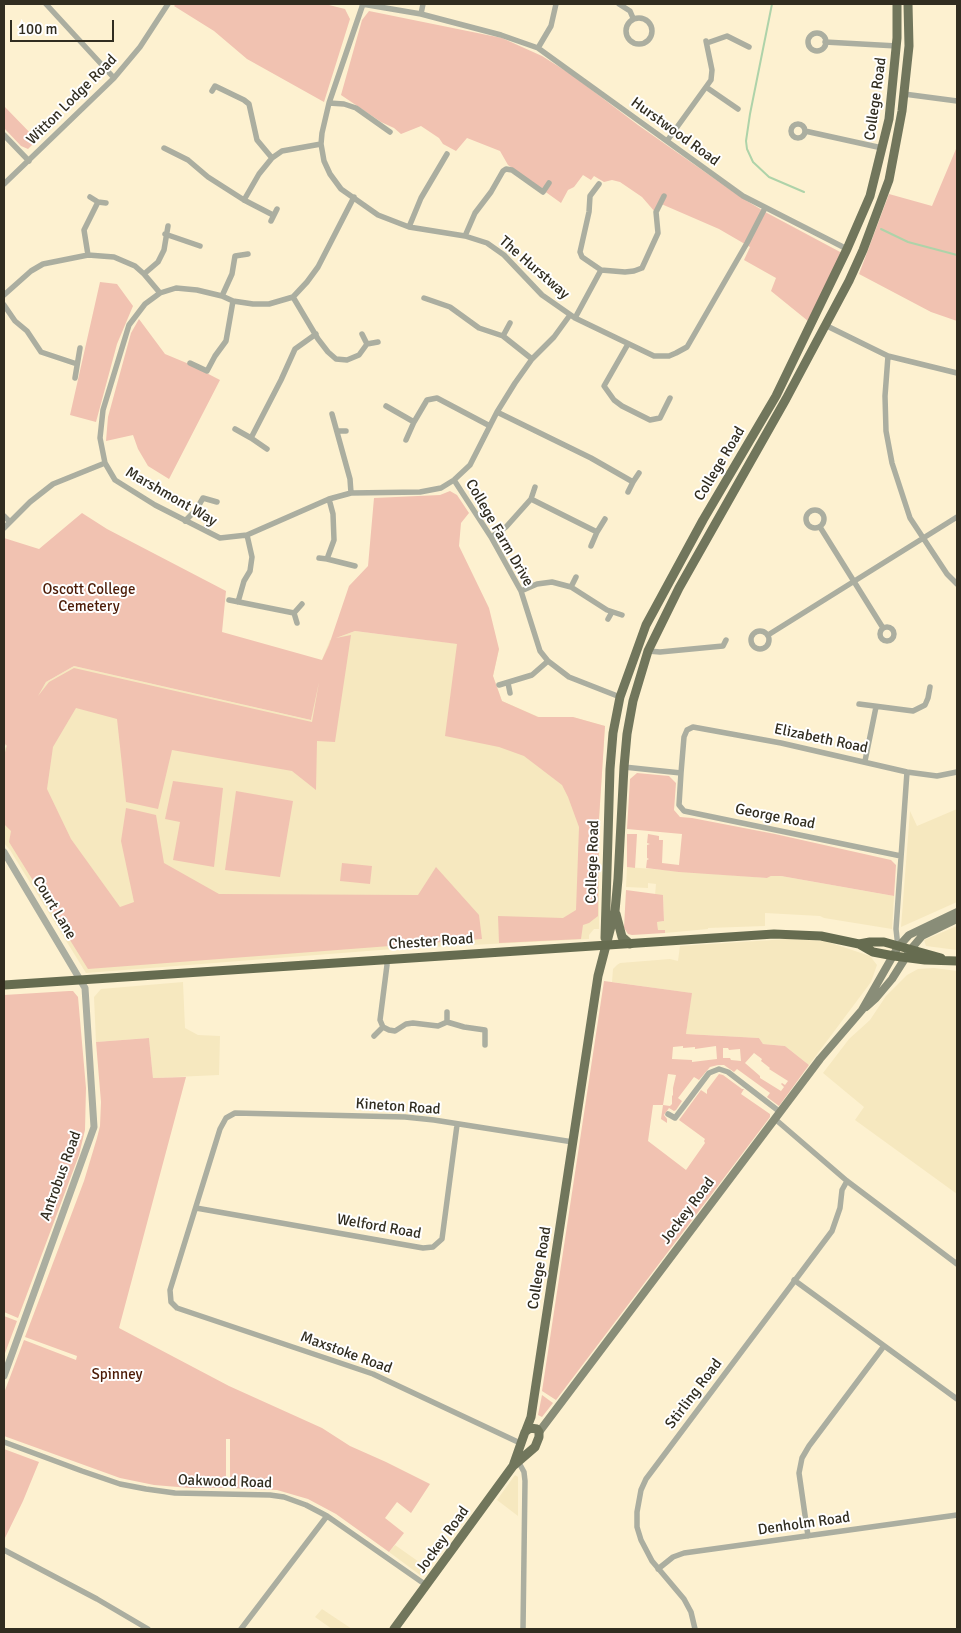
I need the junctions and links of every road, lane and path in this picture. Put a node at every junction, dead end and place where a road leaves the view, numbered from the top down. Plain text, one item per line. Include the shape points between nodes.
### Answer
1 (46, 4) edge
2 (168, 4) edge
3 (363, 4) edge
4 (423, 4) edge
5 (556, 4) edge
6 (619, 4) edge
7 (898, 4) edge
8 (908, 4) edge
9 (421, 14) junction
10 (633, 18) junction
11 (825, 42) dead end
12 (897, 46) junction
13 (749, 47) dead end
14 (538, 48) junction
15 (114, 78) junction
16 (215, 85) dead end
17 (706, 87) junction
18 (893, 90) junction
19 (904, 94) junction
20 (957, 101) edge
21 (329, 103) junction
22 (738, 109) dead end
23 (805, 130) dead end
24 (390, 132) dead end
25 (4, 135) edge
26 (667, 142) junction
27 (321, 144) junction
28 (164, 148) dead end
29 (882, 148) junction
30 (448, 154) dead end
31 (272, 158) junction
32 (29, 161) junction
33 (548, 183) dead end
34 (4, 184) edge
35 (599, 184) dead end
36 (664, 196) dead end
37 (90, 197) dead end
38 (354, 198) junction
39 (244, 200) junction
40 (98, 202) junction
41 (106, 203) dead end
42 (765, 208) junction
43 (276, 209) dead end
44 (168, 226) dead end
45 (409, 227) junction
46 (166, 234) junction
47 (464, 236) junction
48 (200, 246) dead end
49 (847, 249) junction
50 (232, 250) dead end
51 (248, 254) dead end
52 (88, 256) junction
53 (235, 256) junction
54 (601, 270) junction
55 (144, 274) junction
56 (160, 292) junction
57 (4, 296) edge
58 (222, 296) junction
59 (293, 297) junction
60 (424, 298) dead end
61 (234, 302) junction
62 (4, 304) edge
63 (572, 316) junction
64 (813, 320) junction
65 (510, 323) dead end
66 (825, 325) junction
67 (316, 334) junction
68 (362, 334) dead end
69 (502, 336) junction
70 (378, 342) dead end
71 (368, 344) junction
72 (628, 344) junction
73 (80, 348) dead end
74 (888, 356) junction
75 (532, 359) junction
76 (190, 363) dead end
77 (77, 364) junction
78 (957, 373) edge
79 (75, 378) dead end
80 (670, 398) dead end
81 (386, 406) dead end
82 (497, 412) junction
83 (332, 414) dead end
84 (414, 422) junction
85 (490, 426) junction
86 (235, 429) dead end
87 (346, 431) dead end
88 (337, 432) junction
89 (251, 438) junction
90 (406, 440) dead end
91 (267, 449) dead end
92 (104, 463) junction
93 (639, 473) dead end
94 (454, 480) junction
95 (633, 482) junction
96 (535, 487) dead end
97 (628, 492) dead end
98 (351, 493) junction
99 (329, 499) junction
100 (531, 499) junction
101 (217, 502) dead end
102 (4, 516) edge
103 (957, 516) edge
104 (605, 519) dead end
105 (185, 521) junction
106 (10, 522) junction
107 (820, 527) dead end
108 (4, 528) edge
109 (597, 532) junction
110 (247, 535) junction
111 (491, 536) junction
112 (922, 539) junction
113 (591, 546) dead end
114 (319, 558) dead end
115 (327, 559) junction
116 (355, 566) dead end
117 (576, 577) dead end
118 (853, 581) junction
119 (957, 584) edge
120 (571, 587) junction
121 (521, 591) junction
122 (229, 600) dead end
123 (238, 602) junction
124 (302, 604) dead end
125 (612, 612) junction
126 (294, 613) junction
127 (622, 615) dead end
128 (608, 619) dead end
129 (297, 623) dead end
130 (646, 626) junction
131 (883, 628) dead end
132 (658, 629) junction
133 (768, 635) dead end
134 (726, 640) dead end
135 (648, 651) junction
136 (548, 661) junction
137 (508, 683) junction
138 (498, 685) dead end
139 (930, 687) dead end
140 (510, 693) dead end
141 (620, 697) junction
142 (859, 704) dead end
143 (876, 707) junction
144 (684, 737) joint
145 (865, 761) junction
146 (624, 767) junction
147 (908, 772) junction
148 (957, 772) edge
149 (681, 773) junction
150 (4, 852) edge
151 (901, 856) junction
152 (615, 911) junction
153 (957, 912) edge
154 (957, 919) edge
155 (630, 944) junction
156 (859, 944) junction
157 (605, 946) junction
158 (898, 947) junction
159 (909, 953) junction
160 (894, 956) junction
161 (386, 958) junction
162 (957, 961) edge
163 (81, 979) junction
164 (4, 984) edge
165 (862, 1010) junction
166 (447, 1012) dead end
167 (447, 1022) junction
168 (383, 1027) junction
169 (374, 1036) dead end
170 (485, 1045) dead end
171 (780, 1112) junction
172 (668, 1114) dead end
173 (675, 1118) junction
174 (774, 1119) junction
175 (671, 1124) dead end
176 (458, 1125) junction
177 (573, 1142) junction
178 (848, 1181) junction
179 (196, 1208) junction
180 (957, 1264) edge
181 (794, 1280) junction
182 (884, 1346) junction
183 (4, 1376) edge
184 (957, 1399) edge
185 (531, 1417) junction
186 (526, 1430) junction
187 (538, 1430) junction
188 (4, 1442) edge
189 (520, 1444) junction
190 (529, 1452) junction
191 (516, 1464) junction
192 (957, 1515) edge
193 (327, 1516) junction
194 (808, 1536) junction
195 (4, 1550) edge
196 (658, 1569) junction
197 (426, 1585) junction
198 (148, 1629) edge
199 (241, 1629) edge
200 (394, 1629) edge
201 (523, 1629) edge
202 (695, 1629) edge

1 - 15 street
2 - 15 street, Witton Lodge Road via 135,54
3 - 9 street, Hurstwood Road
3 - 21 street, The Hurstway
4 - 9 street
5 - 14 street via 551,26
6 - 10 street via 630,11
7 - 12 main road, College Road
8 - 19 main road, College Road via 909,41
9 - 14 street, Hurstwood Road
10 - 10 street via 643,18 651,26 651,35 642,44 634,44 626,36 626,25
11 - 12 street
12 - 18 main road, College Road
13 - 17 street via 727,36 707,42 712,70
14 - 26 street, Hurstwood Road
15 - 32 street, Witton Lodge Road
16 - 31 street via 249,104 257,140
17 - 22 street
17 - 26 street
18 - 19 main road
18 - 29 main road, College Road
19 - 20 street
19 - 66 main road, College Road via 889,180 863,250
21 - 24 street via 356,108
21 - 27 street, The Hurstway
23 - 29 street
25 - 32 street
26 - 42 street, Hurstwood Road
27 - 31 street via 282,151
27 - 38 street, The Hurstway via 330,174 341,189
28 - 39 street via 188,160
29 - 49 main road, College Road via 870,196
30 - 45 street via 421,198
31 - 39 street
32 - 34 street, Witton Lodge Road
33 - 47 street via 543,192 506,169 475,212
35 - 54 street via 590,196 580,252
36 - 54 street via 656,212 658,233 642,268 634,272
37 - 40 street
38 - 45 street, The Hurstway via 378,215
38 - 59 street via 318,267
39 - 43 street via 272,218
40 - 41 street
40 - 52 street via 84,230
42 - 49 street, Hurstwood Road
42 - 72 street, The Hurstway via 687,347 662,357
44 - 46 street
45 - 47 street, The Hurstway
46 - 48 street
46 - 55 street via 158,262
47 - 63 street, The Hurstway via 487,243 504,255 542,295
49 - 64 main road, College Road
50 - 53 street
51 - 53 street
52 - 55 street via 114,257 135,266
52 - 57 street via 43,264
53 - 58 street via 232,274
54 - 63 street
55 - 56 street
56 - 58 street via 176,288
56 - 92 street, Marshmont Way via 129,324 103,410 100,438
58 - 61 street
59 - 61 street via 269,304
59 - 67 street
60 - 69 street via 450,306 479,328
61 - 76 street via 226,341 215,356 210,372
62 - 77 street via 41,352
63 - 72 street, The Hurstway
63 - 75 street
64 - 66 main road
64 - 130 main road, College Road via 776,396 703,520
65 - 69 street
66 - 74 street
66 - 132 main road, College Road
67 - 71 street via 336,359 347,360 359,355
67 - 89 street via 295,349
68 - 71 street
69 - 75 street
70 - 71 street
72 - 80 street via 604,386 614,400 650,420 660,418
73 - 77 street
74 - 78 street
74 - 112 street via 886,431 892,463 910,518
75 - 82 street
77 - 79 street
81 - 84 street
82 - 85 street
82 - 95 street
83 - 88 street
84 - 85 street via 427,400 437,398
84 - 90 street
85 - 94 street via 470,464
86 - 89 street
87 - 88 street
88 - 98 street
89 - 91 street
92 - 105 street, Marshmont Way via 115,480 129,491
92 - 106 street via 53,484
93 - 95 street
94 - 98 street, Marshmont Way via 441,488 420,492
94 - 111 street, College Farm Drive
95 - 97 street
96 - 100 street
98 - 99 street, Marshmont Way
99 - 110 street, Marshmont Way
99 - 115 street via 334,540
100 - 109 street
100 - 111 street via 506,527
101 - 105 street via 204,494 196,510
102 - 106 street
103 - 112 street
104 - 109 street
105 - 110 street, Marshmont Way via 220,538
106 - 108 street
107 - 118 street
109 - 113 street
110 - 123 street via 252,557
111 - 121 street, College Farm Drive
112 - 118 street
112 - 119 street
114 - 115 street
115 - 116 street
117 - 120 street
118 - 131 street
118 - 133 street
120 - 121 street via 552,582
120 - 125 street
121 - 136 street, College Farm Drive via 540,651
122 - 123 street
123 - 126 street
124 - 126 street
125 - 127 street
125 - 128 street
126 - 129 street
130 - 132 main road
130 - 141 main road, College Road
132 - 135 main road, College Road
134 - 135 street via 723,646
135 - 146 main road, College Road via 633,701
136 - 137 street via 532,675
136 - 141 street, College Farm Drive via 569,677
137 - 138 street
137 - 140 street
139 - 143 street via 925,705 920,709
141 - 157 main road, College Road via 612,733
142 - 143 street
143 - 145 street
144 - 145 street, Elizabeth Road via 690,728 697,727
144 - 149 street, George Road
145 - 147 street, Elizabeth Road
146 - 149 street
146 - 152 main road, College Road
147 - 148 street, Elizabeth Road via 936,776
147 - 151 street
149 - 151 street, George Road via 679,805 684,811
150 - 163 street, Court Lane
151 - 158 street via 896,930
152 - 155 main road, College Road via 622,937
152 - 157 main road, College Road
153 - 158 main road via 909,935
154 - 159 main road, Jockey Road via 922,936
155 - 156 highway, Chester Road via 797,934
155 - 157 highway, Chester Road
156 - 158 highway, Chester Road via 880,942
156 - 160 highway, Chester Road via 873,952
157 - 161 highway, Chester Road
157 - 177 main road, College Road
158 - 159 highway, Chester Road
158 - 160 main road, Jockey Road
159 - 160 highway, Chester Road
159 - 162 highway via 924,960
159 - 165 main road, Jockey Road via 880,994
160 - 165 main road, Jockey Road
161 - 163 highway, Chester Road
161 - 168 street via 380,1020
163 - 164 highway, Chester Road
163 - 183 street, Antrobus Road via 86,992 94,1127
165 - 171 main road, Jockey Road
166 - 167 street
167 - 168 street via 438,1026 406,1024 395,1030
167 - 170 street via 485,1030
168 - 169 street
171 - 173 street via 728,1072 719,1069 709,1073
171 - 174 main road, Jockey Road
172 - 173 street
173 - 175 street
174 - 178 street
174 - 187 main road, Jockey Road
176 - 177 street, Kineton Road
176 - 179 street, Kineton Road via 405,1117 235,1113 224,1121
176 - 179 street, Welford Road via 442,1239 434,1247 423,1248
177 - 185 main road, College Road
178 - 180 street
178 - 181 street, Stirling Road via 841,1194 832,1231
179 - 189 street, Maxstoke Road via 170,1290 171,1302 177,1308 373,1374
181 - 182 street
181 - 196 street, Stirling Road via 646,1479 638,1501 637,1527 647,1553
182 - 184 street
182 - 194 street via 802,1458 799,1473
185 - 186 main road, College Road
185 - 187 main road
186 - 187 main road via 534,1427
186 - 189 main road, College Road
187 - 190 main road via 536,1444
188 - 193 street, Oakwood Road via 120,1484 175,1493 284,1497
189 - 190 main road
189 - 191 main road, Jockey Road
190 - 191 main road, Jockey Road
191 - 197 main road, Jockey Road
191 - 201 street via 524,1472 525,1481
192 - 194 street, Denholm Road
193 - 197 street, Oakwood Road
193 - 199 street
194 - 196 street, Denholm Road via 684,1553
195 - 198 street
196 - 202 street, Stirling Road via 684,1599
197 - 200 main road, Jockey Road

